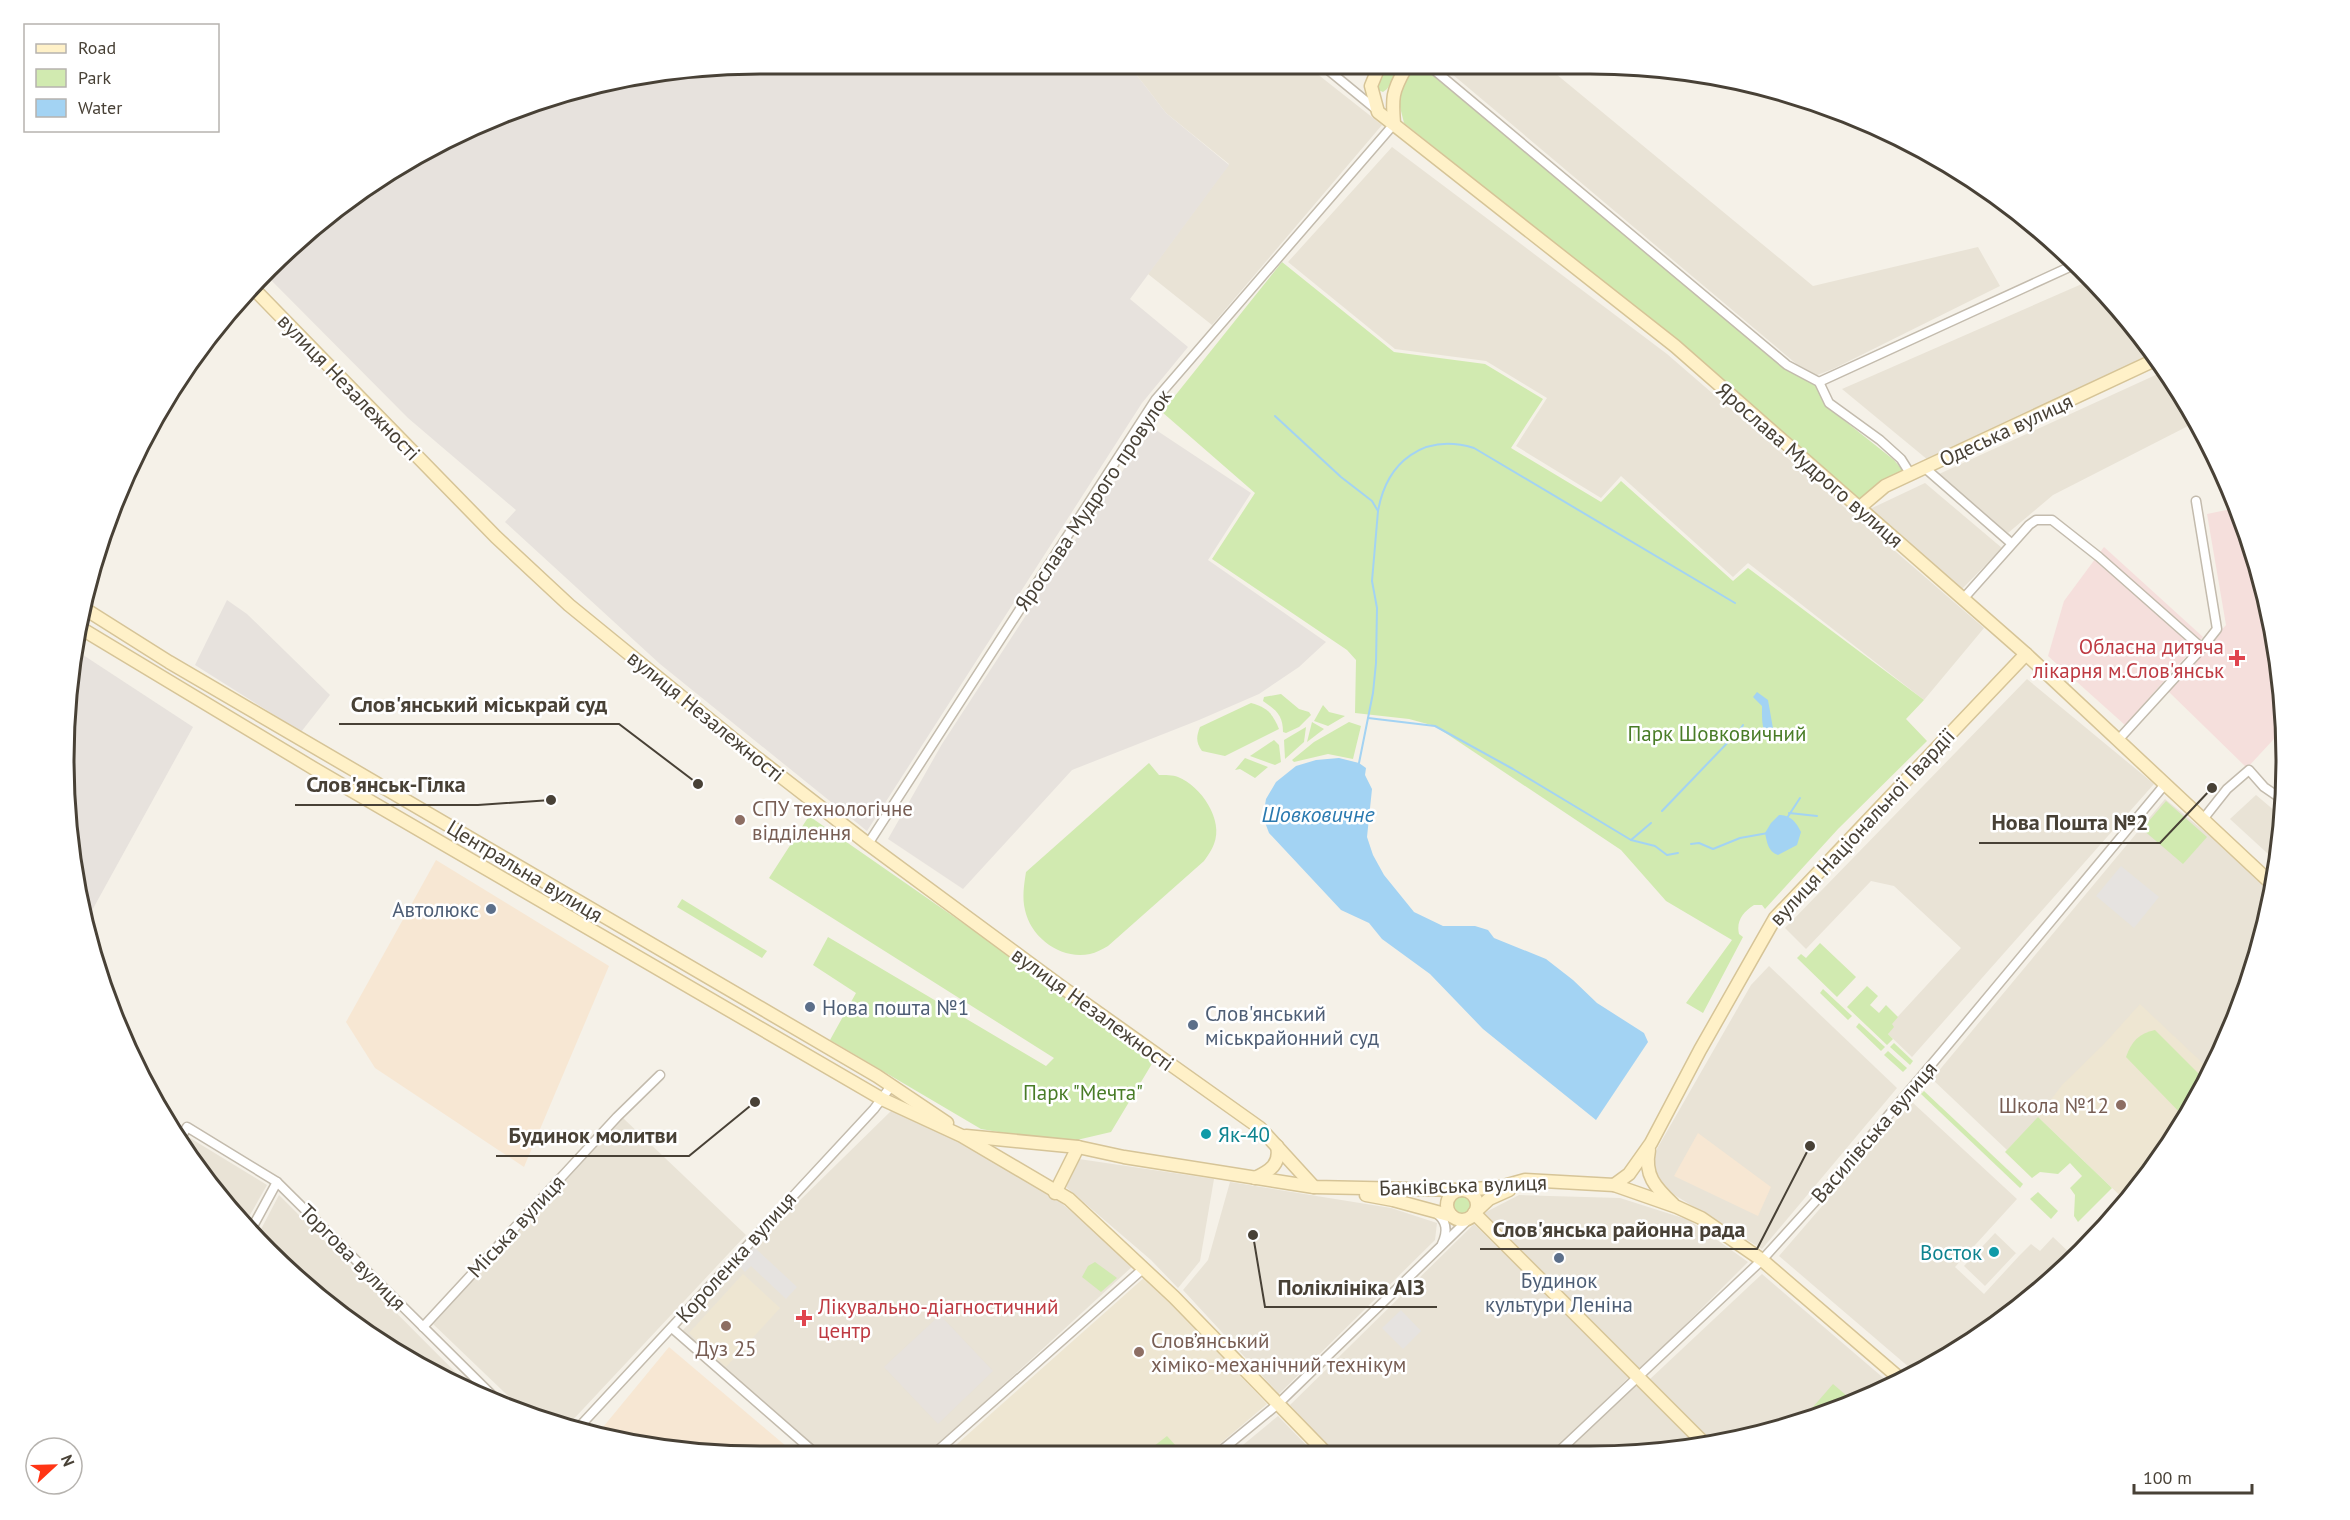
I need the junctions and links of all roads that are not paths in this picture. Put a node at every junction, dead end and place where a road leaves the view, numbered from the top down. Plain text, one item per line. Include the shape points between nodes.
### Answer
1 (1333, 74) edge
2 (1376, 74) edge
3 (1402, 74) edge
4 (1439, 74) edge
5 (1378, 112) junction
6 (1394, 124) junction
7 (2068, 268) edge
8 (258, 293) edge
9 (2149, 363) edge
10 (1819, 382) junction
11 (1925, 468) junction
12 (1911, 475) junction
13 (2196, 501) dead end
14 (1859, 508) junction
15 (2011, 543) junction
16 (1963, 599) junction
17 (90, 612) edge
18 (86, 632) edge
19 (2202, 648) junction
20 (2026, 654) junction
21 (2119, 739) junction
22 (2166, 783) junction
23 (2275, 795) edge
24 (2204, 818) junction
25 (868, 844) junction
26 (2266, 878) edge
27 (660, 1075) dead end
28 (891, 1086) junction
29 (882, 1099) junction
30 (184, 1133) edge
31 (962, 1136) junction
32 (1651, 1143) junction
33 (1078, 1147) junction
34 (1281, 1150) junction
35 (1274, 1165) junction
36 (1255, 1178) junction
37 (1525, 1180) junction
38 (277, 1182) junction
39 (1283, 1182) junction
40 (1614, 1185) junction
41 (1314, 1186) junction
42 (1462, 1190) junction
43 (1055, 1193) junction
44 (1677, 1207) junction
45 (1474, 1214) junction
46 (1448, 1216) junction
47 (254, 1224) edge
48 (1442, 1244) junction
49 (1762, 1260) junction
50 (1144, 1268) junction
51 (423, 1327) junction
52 (672, 1328) junction
53 (1896, 1375) edge
54 (1636, 1377) junction
55 (486, 1389) edge
56 (1278, 1404) junction
57 (583, 1423) edge
58 (1698, 1438) edge
59 (807, 1446) edge
60 (943, 1446) edge
61 (1227, 1446) edge
62 (1319, 1446) edge
63 (1564, 1446) edge

1 - 5 street, Ярослава Мудрого вулиця
2 - 5 street via 1371,86
3 - 6 street via 1394,89
4 - 10 street via 1787,365
5 - 6 street, Ярослава Мудрого вулиця
6 - 14 street, Ярослава Мудрого вулиця via 1675,346
6 - 25 street, Ярослава Мудрого провулок via 1156,399
7 - 10 street
8 - 25 street, вулиця Незалежності via 496,537 569,605
9 - 11 street, Одеська вулиця
10 - 12 street via 1829,403 1880,440 1901,459
11 - 12 street, Одеська вулиця
11 - 15 street
12 - 14 street, Одеська вулиця via 1885,486
13 - 19 street via 2217,629
14 - 16 street, Ярослава Мудрого вулиця
15 - 16 street
15 - 19 street via 2036,520 2052,520
16 - 20 street, Ярослава Мудрого вулиця
17 - 28 street, Центральна вулиця via 169,662
18 - 29 street, Центральна вулиця
19 - 21 street
20 - 21 street, Ярослава Мудрого вулиця
20 - 32 street, вулиця Національної Гвардії via 1775,918
21 - 22 street, Ярослава Мудрого вулиця
22 - 24 street, Ярослава Мудрого вулиця
22 - 49 street, Василівська вулиця via 1935,1061
23 - 24 street via 2249,770
24 - 26 street, Ярослава Мудрого вулиця
25 - 34 street, вулиця Незалежності via 1260,1128
27 - 51 street, Міська вулиця
28 - 29 street, Короленка вулиця
28 - 31 street, Центральна вулиця via 935,1113
29 - 31 street, Центральна вулиця
29 - 52 street, Короленка вулиця
30 - 38 street, Торгова вулиця via 187,1127
31 - 33 street, Банківська вулиця
31 - 43 street, Центральна вулиця
32 - 40 street via 1629,1174
32 - 44 street via 1648,1173
33 - 36 street, Банківська вулиця
33 - 43 street
34 - 35 street
34 - 39 street via 1289,1175
34 - 41 street, вулиця Незалежності
35 - 36 street
35 - 39 street via 1275,1174
36 - 39 street, Банківська вулиця
37 - 40 street, Банківська вулиця
37 - 42 street, Банківська вулиця
37 - 45 street via 1489,1199
38 - 47 street
38 - 51 street, Торгова вулиця
39 - 41 street, Банківська вулиця
40 - 44 street, Банківська вулиця
41 - 42 street, Банківська вулиця
41 - 46 street via 1392,1200
42 - 45 street via 1474,1196
42 - 46 street via 1450,1195
43 - 50 street, Центральна вулиця via 1069,1200
44 - 49 street, Банківська вулиця via 1701,1218
45 - 46 street via 1462,1220
45 - 48 street
45 - 54 street
46 - 48 street
48 - 56 street
49 - 53 street, Банківська вулиця
49 - 54 street, Василівська вулиця
50 - 56 street, Центральна вулиця
50 - 60 street
51 - 55 street, Торгова вулиця
52 - 57 street, Короленка вулиця
52 - 59 street
54 - 58 street
54 - 63 street, Василівська вулиця
56 - 61 street
56 - 62 street, Центральна вулиця

